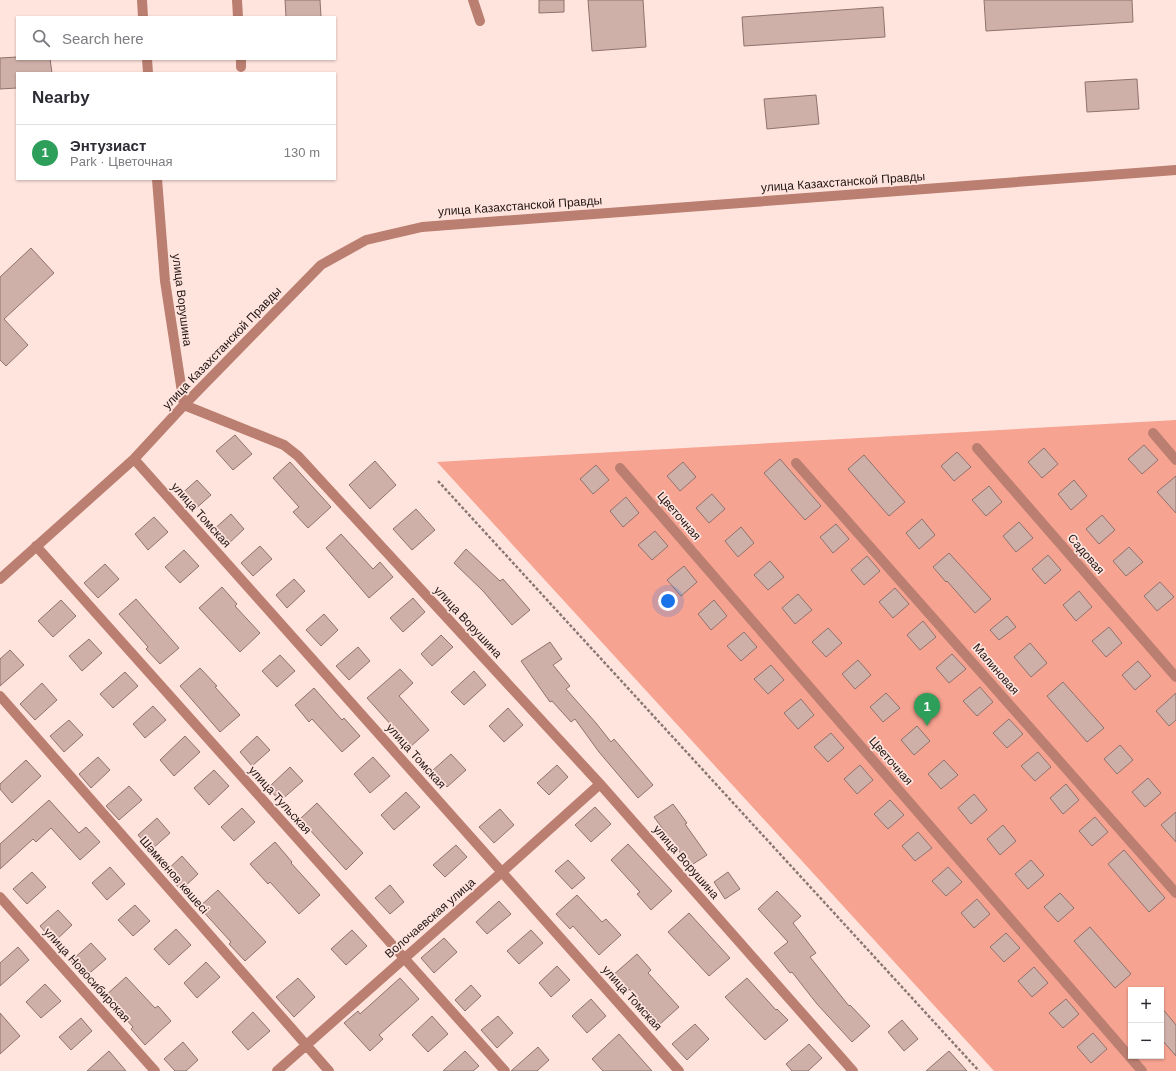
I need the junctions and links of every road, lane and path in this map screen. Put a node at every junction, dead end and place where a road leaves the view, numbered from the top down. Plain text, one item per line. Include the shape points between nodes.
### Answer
1 (142, 0) edge
2 (237, 0) edge
3 (473, 0) edge
4 (143, 16) edge
5 (238, 16) edge
6 (480, 21) dead end
7 (147, 60) edge
8 (148, 72) edge
9 (1176, 170) edge
10 (157, 180) edge
11 (184, 405) junction
12 (1153, 433) dead end
13 (977, 448) dead end
14 (134, 459) junction
15 (1176, 460) edge
16 (796, 463) dead end
17 (620, 468) dead end
18 (438, 481) dead end
19 (36, 546) junction
20 (0, 579) edge
21 (1176, 677) edge
22 (0, 696) edge
23 (600, 784) junction
24 (502, 872) junction
25 (1176, 893) edge
26 (0, 897) edge
27 (405, 958) junction
28 (306, 1045) junction
29 (154, 1071) edge
30 (277, 1071) edge
31 (329, 1071) edge
32 (505, 1071) edge
33 (679, 1071) edge
34 (854, 1071) edge
35 (979, 1071) edge
36 (1142, 1071) edge

1 - 4 street
2 - 5 street
3 - 6 street
7 - 8 street
9 - 11 street, улица Казахстанской Правды via 415,228 366,240 321,265
10 - 11 street, улица Ворушина via 165,281
11 - 14 street, улица Казахстанской Правды
11 - 23 street, улица Ворушина via 284,445 298,456
12 - 15 street
13 - 21 street, Садовая
14 - 19 street, улица Казахстанской Правды
14 - 24 street, улица Томская
16 - 25 street, Малиновая
17 - 36 street, Цветочная
18 - 35 path
19 - 20 street, улица Казахстанской Правды
19 - 27 street, улица Тульская
22 - 28 street, Шәмкенов көшесі
23 - 24 street, Волочаевская улица
23 - 34 street, улица Ворушина
24 - 27 street, Волочаевская улица
24 - 33 street, улица Томская
26 - 29 street, улица Новосибирская
27 - 28 street, Волочаевская улица
27 - 32 street, улица Тульская
28 - 30 street, Волочаевская улица
28 - 31 street, Шәмкенов көшесі

